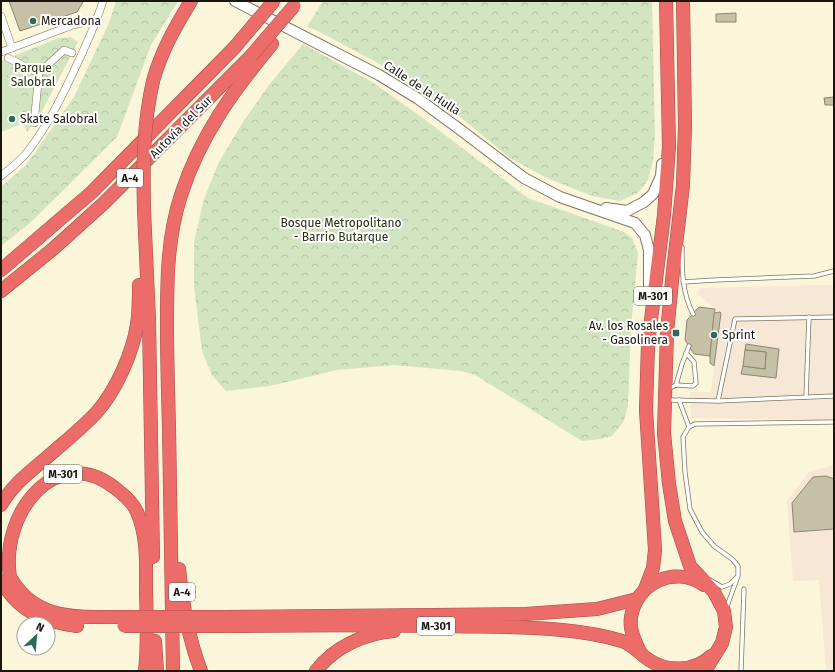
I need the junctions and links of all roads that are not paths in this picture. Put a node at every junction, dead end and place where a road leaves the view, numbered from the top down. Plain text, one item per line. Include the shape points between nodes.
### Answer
1 (103, 1) edge
2 (191, 1) edge
3 (235, 1) edge
4 (274, 1) edge
5 (666, 1) edge
6 (683, 1) edge
7 (296, 4) edge
8 (1, 16) edge
9 (97, 19) junction
10 (12, 48) junction
11 (1, 52) edge
12 (72, 53) dead end
13 (8, 58) dead end
14 (254, 60) junction
15 (667, 60) junction
16 (39, 72) junction
17 (34, 123) dead end
18 (1, 176) edge
19 (683, 185) junction
20 (587, 206) junction
21 (144, 215) junction
22 (682, 230) dead end
23 (682, 245) dead end
24 (1, 270) edge
25 (834, 271) edge
26 (683, 282) junction
27 (1, 291) edge
28 (693, 314) dead end
29 (809, 317) junction
30 (834, 317) edge
31 (648, 344) junction
32 (689, 346) dead end
33 (686, 353) junction
34 (669, 392) junction
35 (834, 396) edge
36 (806, 397) junction
37 (679, 400) junction
38 (718, 400) junction
39 (834, 422) edge
40 (689, 427) junction
41 (1, 505) edge
42 (171, 512) junction
43 (738, 576) junction
44 (703, 580) junction
45 (1, 581) edge
46 (744, 589) dead end
47 (714, 592) junction
48 (641, 594) junction
49 (724, 611) junction
50 (226, 621) junction
51 (108, 622) junction
52 (445, 626) junction
53 (720, 646) junction
54 (155, 655) junction
55 (647, 661) edge
56 (145, 671) edge
57 (153, 671) edge
58 (157, 671) edge
59 (173, 671) edge
60 (201, 671) edge
61 (316, 671) edge
62 (705, 671) edge
63 (741, 671) edge

1 - 9 street
2 - 21 highway, bridge via 176,24 152,81 144,131
3 - 20 street, Calle de la Hulla via 379,75 417,98 524,178 560,197
4 - 24 highway, Autovía del Sur / A-4, bridge via 234,48 92,192
5 - 15 highway, M-301
6 - 19 highway, M-301
7 - 14 highway, Autovía del Sur / A-4, bridge
8 - 10 street
9 - 10 street via 73,25
9 - 18 street via 61,100 24,156
10 - 11 street
12 - 16 street via 64,50
13 - 16 street
14 - 27 highway, Autovía del Sur / A-4 via 104,203
14 - 42 highway via 223,107 201,147 181,196 170,240 167,366
15 - 20 street via 661,176 653,194 627,211
15 - 31 highway, M-301 via 669,147 664,215
16 - 17 street
19 - 22 lane
19 - 34 highway, M-301 via 667,332
20 - 31 street via 634,223 645,235 650,250
21 - 41 highway, M-301 via 139,245 137,324 132,348 124,367 98,411 23,477
21 - 54 highway via 149,320
23 - 26 lane
25 - 26 lane via 814,276
26 - 28 lane via 687,303
29 - 30 lane
29 - 36 lane
29 - 38 lane via 735,319
31 - 48 highway, M-301 via 646,410 655,550 653,568
32 - 33 lane
33 - 34 lane
33 - 34 lane via 694,362 696,383 694,386
34 - 37 lane
34 - 44 highway, M-301 via 664,433 675,521 690,566
35 - 36 lane
36 - 38 lane
37 - 38 lane
37 - 40 lane
39 - 40 lane via 695,424
40 - 43 lane via 683,437 690,509 702,532 738,566
42 - 59 highway
42 - 60 highway, A-4 via 186,622
43 - 44 lane via 730,584 722,587 711,580
43 - 49 lane via 729,604
44 - 47 highway, M-301
45 - 51 highway, M-301 via 19,604 44,619 78,626
46 - 63 lane
47 - 48 highway, M-301 via 695,579 674,576 658,580
47 - 49 highway, M-301
48 - 50 highway, M-301 via 596,609 526,614
48 - 55 highway, M-301 via 631,618 632,635
49 - 53 highway, M-301 via 726,627
50 - 51 highway, M-301, bridge
50 - 52 highway, M-301
51 - 56 highway, M-301 via 47,611 30,602 16,587 6,570 1,551 5,518 14,502 39,481 67,473 86,474 106,480 124,494 137,511 146,554 148,650
52 - 55 highway, M-301 via 518,627 599,635 623,642
52 - 61 highway, M-301 via 369,636 335,653
53 - 55 highway, M-301 via 706,662 688,670 678,671 659,667
53 - 62 highway, M-301
54 - 57 highway
54 - 58 highway

